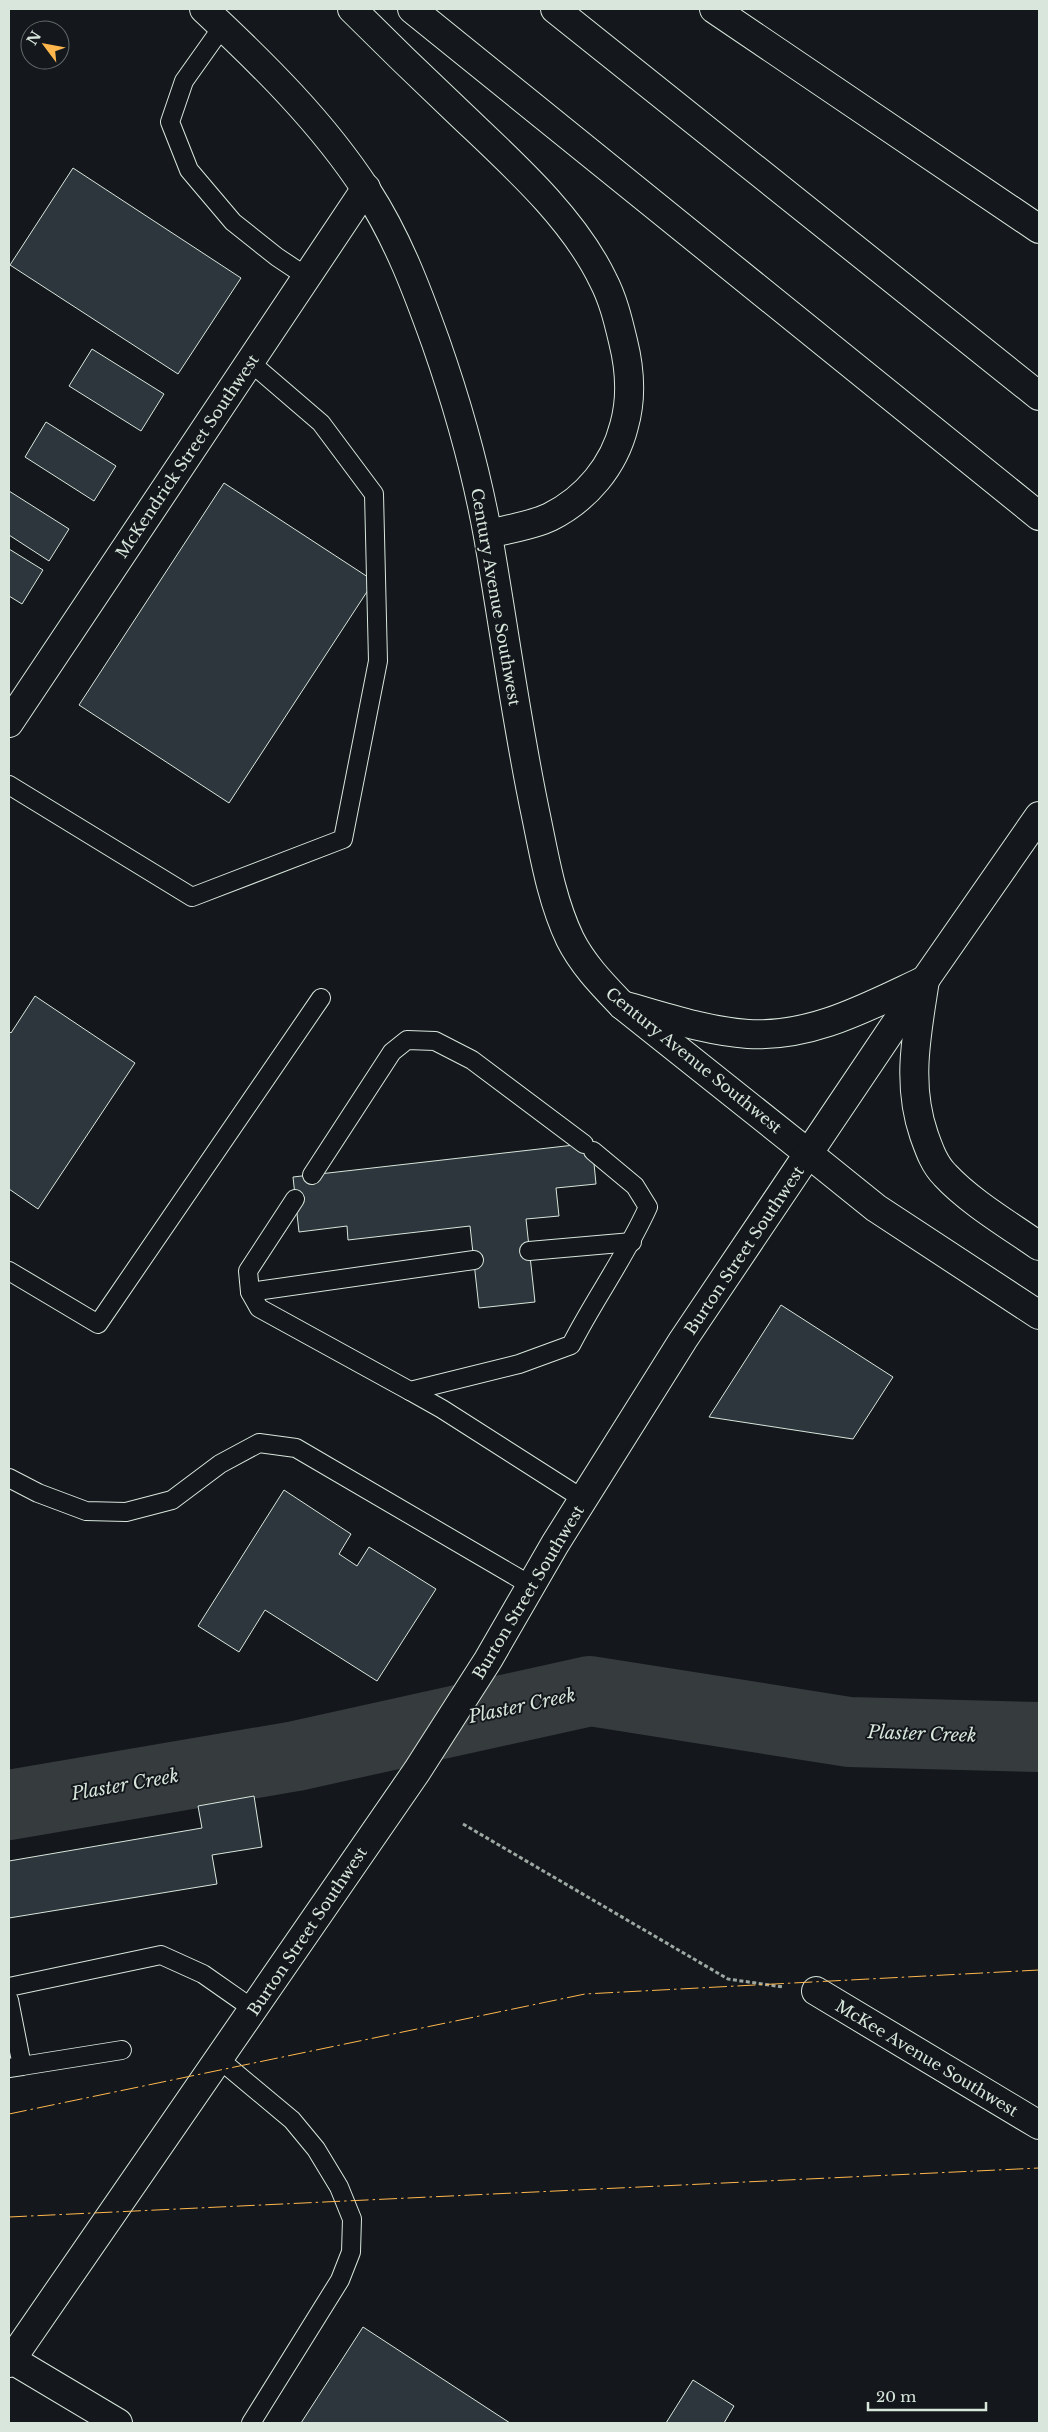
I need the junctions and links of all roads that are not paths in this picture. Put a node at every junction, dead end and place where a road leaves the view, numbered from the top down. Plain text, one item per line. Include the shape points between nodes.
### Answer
1 (352, 9) edge
2 (412, 9) edge
3 (555, 9) edge
4 (714, 9) edge
5 (214, 18) edge
6 (366, 188) junction
7 (1039, 229) edge
8 (306, 277) junction
9 (250, 362) junction
10 (1039, 396) edge
11 (1039, 516) edge
12 (488, 534) junction
13 (9, 723) edge
14 (9, 785) edge
15 (1039, 816) edge
16 (925, 980) junction
17 (321, 998) dead end
18 (622, 1005) junction
19 (809, 1154) junction
20 (312, 1175) dead end
21 (295, 1199) dead end
22 (632, 1242) junction
23 (1039, 1246) edge
24 (529, 1251) dead end
25 (474, 1260) dead end
26 (9, 1271) edge
27 (250, 1292) junction
28 (1039, 1315) edge
29 (410, 1391) junction
30 (9, 1478) edge
31 (584, 1499) junction
32 (532, 1586) junction
33 (9, 1987) edge
34 (816, 1991) road end
35 (9, 2000) edge
36 (253, 2009) junction
37 (122, 2050) dead end
38 (219, 2059) junction
39 (15, 2067) edge
40 (1039, 2125) edge
41 (10, 2360) edge
42 (118, 2423) edge
43 (251, 2423) edge

1 - 12 main road via 553,208 603,279 617,317 628,367 629,411 612,458 591,486 549,518
2 - 11 main road
3 - 10 main road
4 - 7 main road
5 - 6 main road, Century Avenue Southwest via 295,99
5 - 8 lane via 184,81 170,122 189,170 233,222
6 - 8 main road, McKendrick Street Southwest
6 - 12 main road, Century Avenue Southwest via 400,248 453,392
8 - 9 main road, McKendrick Street Southwest
9 - 13 main road, McKendrick Street Southwest
9 - 14 lane via 321,423 374,494 378,661 343,839 192,897
12 - 18 main road, Century Avenue Southwest via 519,733 557,907 583,960
15 - 16 main road, Burton Street Southwest
16 - 18 main road via 838,1020 802,1030 774,1033 726,1031
16 - 19 main road, Burton Street Southwest
16 - 23 main road via 913,1064 916,1109 935,1164 971,1197
17 - 26 lane via 98,1324
18 - 19 main road, Century Avenue Southwest
19 - 28 main road, Century Avenue Southwest via 876,1208
19 - 31 main road, Burton Street Southwest via 683,1340
20 - 22 lane via 392,1052 407,1040 435,1041 472,1060 635,1186 648,1207
21 - 27 lane via 248,1271
22 - 24 lane
22 - 29 lane via 590,1308 571,1345 519,1364
25 - 27 lane
27 - 29 lane via 259,1308
29 - 31 lane
30 - 32 lane via 86,1511 126,1512 172,1500 220,1464 259,1443 296,1448
31 - 32 main road, Burton Street Southwest
32 - 36 main road, Burton Street Southwest via 417,1771
33 - 36 lane via 161,1955 203,1974
34 - 40 main road, McKee Avenue Southwest
35 - 39 lane
36 - 38 main road, Burton Street Southwest
37 - 39 lane
38 - 41 main road, Burton Street Southwest
38 - 43 lane via 292,2120 339,2187 352,2219 351,2252 340,2280
41 - 42 main road

